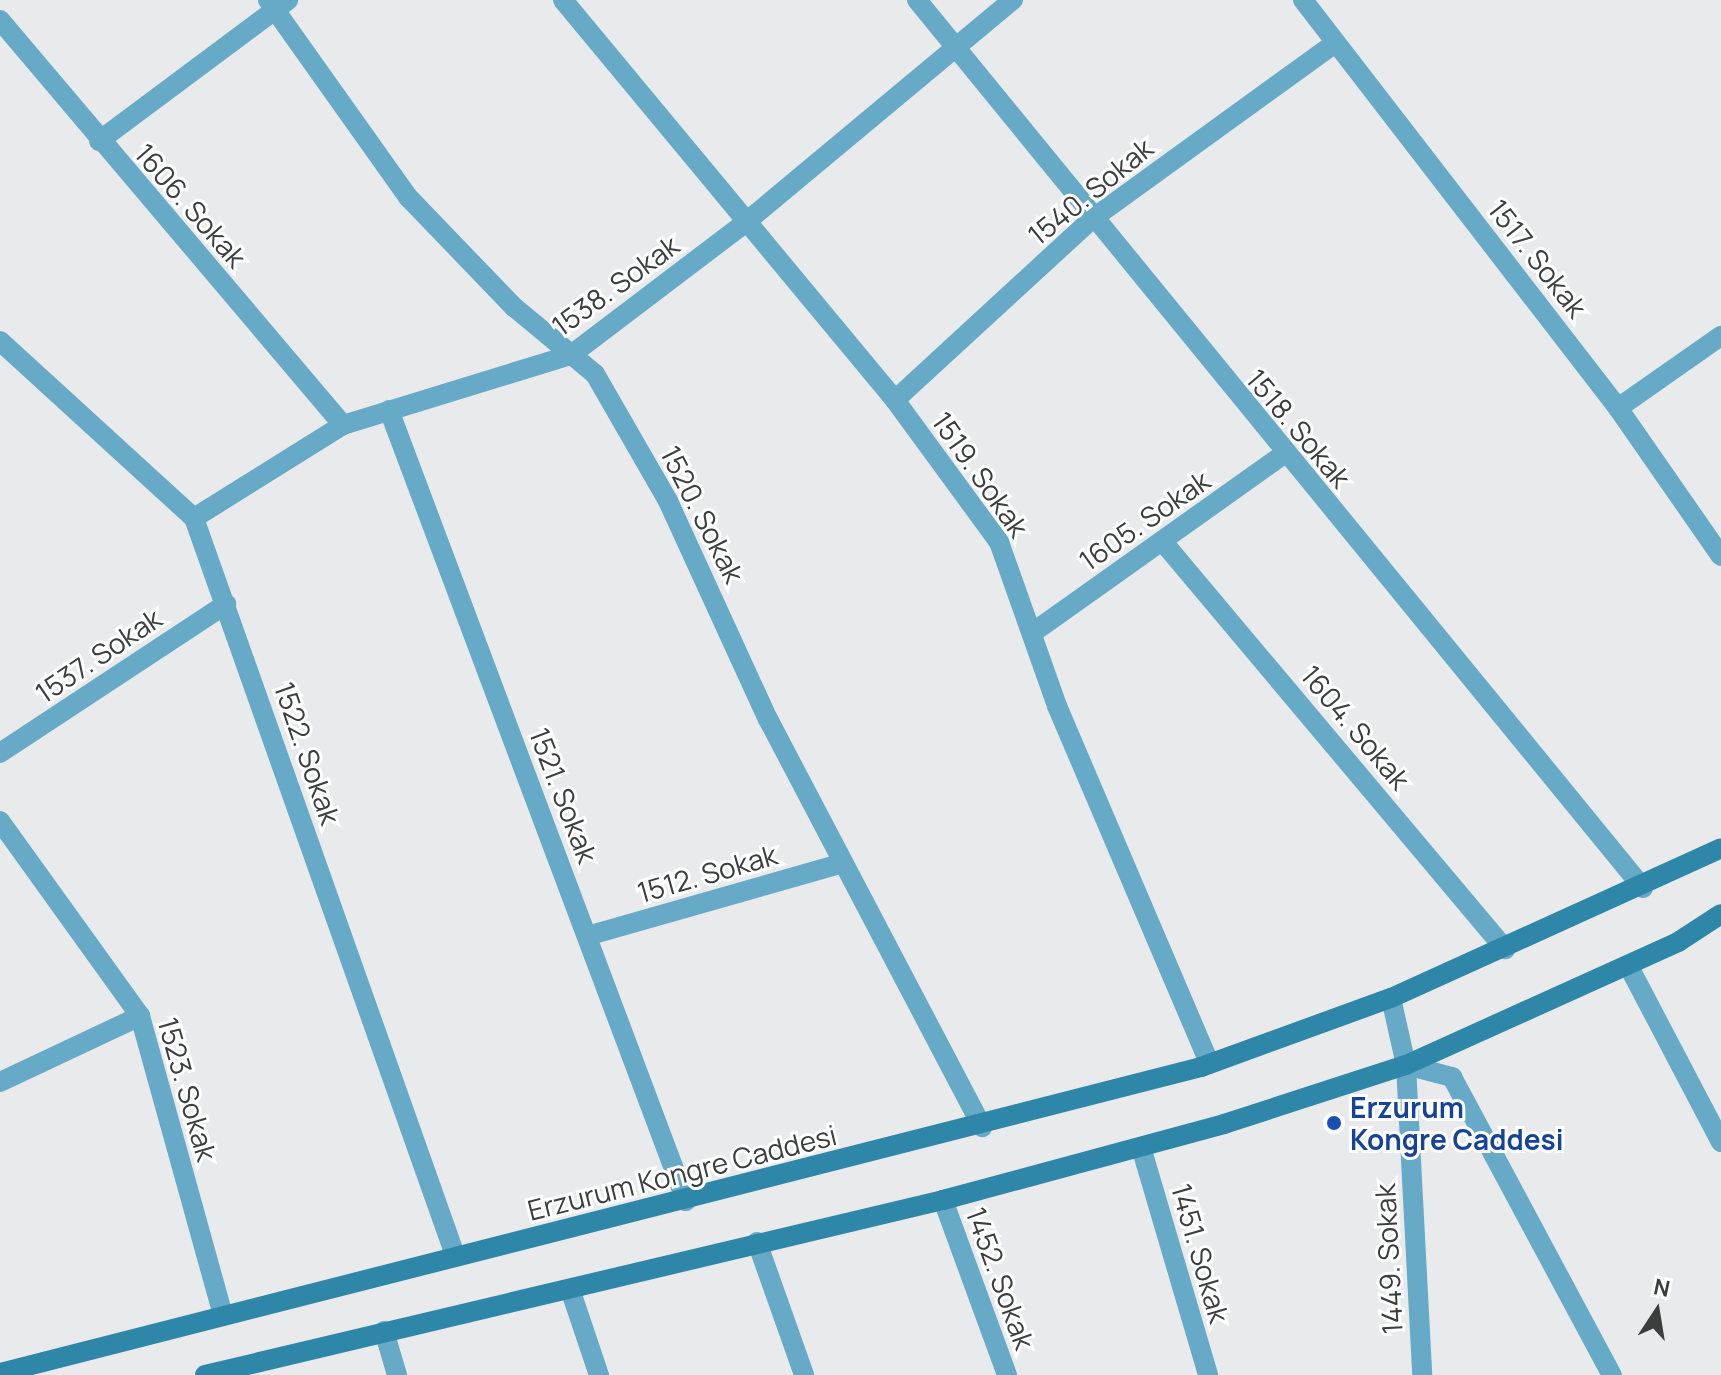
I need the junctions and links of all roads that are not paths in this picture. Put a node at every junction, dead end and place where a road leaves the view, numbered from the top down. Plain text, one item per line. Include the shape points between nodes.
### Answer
1 (563, 0) edge
2 (917, 0) edge
3 (1013, 0) edge
4 (1303, 0) edge
5 (277, 3) edge
6 (0, 20) edge
7 (1335, 43) junction
8 (958, 51) junction
9 (99, 141) junction
10 (1092, 219) junction
11 (745, 223) junction
12 (1721, 336) edge
13 (0, 341) edge
14 (571, 355) junction
15 (895, 400) junction
16 (1618, 408) junction
17 (389, 410) junction
18 (343, 425) junction
19 (1284, 454) junction
20 (194, 518) junction
21 (1163, 542) junction
22 (1721, 556) edge
23 (226, 604) junction
24 (1035, 631) junction
25 (0, 753) edge
26 (0, 821) edge
27 (1721, 848) edge
28 (843, 863) junction
29 (1643, 888) junction
30 (1721, 914) edge
31 (587, 936) junction
32 (1505, 949) junction
33 (1628, 965) junction
34 (1391, 998) junction
35 (140, 1016) junction
36 (1210, 1064) junction
37 (1406, 1065) junction
38 (0, 1082) edge
39 (982, 1127) junction
40 (1721, 1142) edge
41 (1141, 1147) junction
42 (943, 1200) junction
43 (686, 1201) junction
44 (757, 1242) junction
45 (455, 1255) junction
46 (570, 1289) junction
47 (223, 1316) junction
48 (384, 1331) junction
49 (0, 1373) edge
50 (205, 1375) edge
51 (397, 1375) edge
52 (599, 1375) edge
53 (804, 1375) edge
54 (1007, 1375) edge
55 (1208, 1375) edge
56 (1422, 1375) edge
57 (1612, 1375) edge

1 - 11 street, 1519. Sokak
2 - 8 street, 1518. Sokak
3 - 8 street, 1538. Sokak
4 - 7 street, 1517. Sokak
5 - 9 street
5 - 14 street, 1520. Sokak via 408,197
6 - 9 street, 1606. Sokak
7 - 10 street, 1540. Sokak
7 - 16 street, 1517. Sokak
8 - 10 street, 1518. Sokak
8 - 11 street, 1538. Sokak
9 - 18 street, 1606. Sokak
10 - 15 street, 1540. Sokak
10 - 19 street, 1518. Sokak
11 - 14 street, 1538. Sokak
11 - 15 street, 1519. Sokak
12 - 16 street
13 - 20 street, 1522. Sokak
14 - 17 street, 1538. Sokak
14 - 28 street, 1520. Sokak via 595,374 668,501
15 - 24 street, 1519. Sokak via 999,542
16 - 22 street, 1517. Sokak
17 - 18 street, 1538. Sokak
17 - 31 street, 1521. Sokak
18 - 20 street, 1538. Sokak
19 - 21 street, 1605. Sokak
19 - 29 street, 1518. Sokak
20 - 23 street, 1522. Sokak
21 - 24 street, 1605. Sokak
21 - 32 street, 1604. Sokak
23 - 25 street, 1537. Sokak
23 - 45 street, 1522. Sokak
24 - 36 street, 1519. Sokak via 1057,706
26 - 35 street, 1523. Sokak
27 - 29 main road, Erzurum Kongre Caddesi
28 - 31 street, 1512. Sokak
28 - 39 street, 1520. Sokak
29 - 32 main road, Erzurum Kongre Caddesi
30 - 33 main road
31 - 43 street, 1521. Sokak
32 - 34 main road, Erzurum Kongre Caddesi
33 - 37 main road
33 - 40 street
34 - 36 main road, Erzurum Kongre Caddesi
34 - 37 street, 1449. Sokak
35 - 38 street
35 - 47 street, 1523. Sokak
36 - 39 main road, Erzurum Kongre Caddesi
37 - 41 main road
37 - 56 street, 1449. Sokak
37 - 57 street via 1452,1077
39 - 43 main road, Erzurum Kongre Caddesi
41 - 42 main road
41 - 55 street, 1451. Sokak
42 - 44 main road
42 - 54 street, 1452. Sokak
43 - 45 main road, Erzurum Kongre Caddesi
44 - 46 main road
44 - 53 street
45 - 47 main road, Erzurum Kongre Caddesi
46 - 48 main road
46 - 52 street
47 - 49 main road, Erzurum Kongre Caddesi
48 - 50 main road
48 - 51 street

